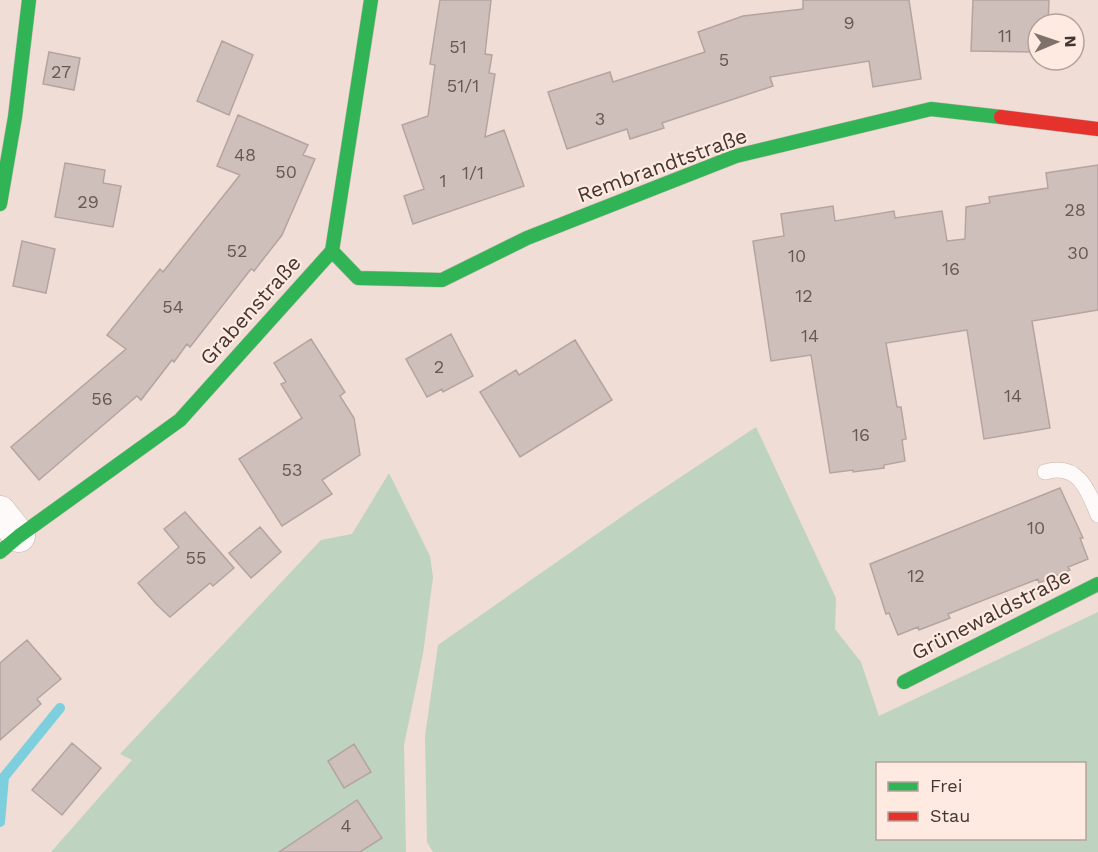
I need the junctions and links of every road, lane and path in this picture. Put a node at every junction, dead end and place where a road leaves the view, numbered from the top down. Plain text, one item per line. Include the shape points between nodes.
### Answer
1 (29, 0) edge
2 (371, 0) edge
3 (1098, 129) edge
4 (0, 204) edge
5 (332, 250) junction
6 (1045, 472) dead end
7 (0, 512) edge
8 (1098, 515) edge
9 (10, 544) edge
10 (1098, 584) edge
11 (904, 682) dead end

1 - 4 street
2 - 5 street, Grabenstraße
3 - 5 street, Rembrandtstraße via 931,109 735,156 527,238 442,280 358,278
5 - 9 street, Grabenstraße via 180,420
6 - 8 lane via 1069,472 1078,478
7 - 9 street
10 - 11 street, Grünewaldstraße

